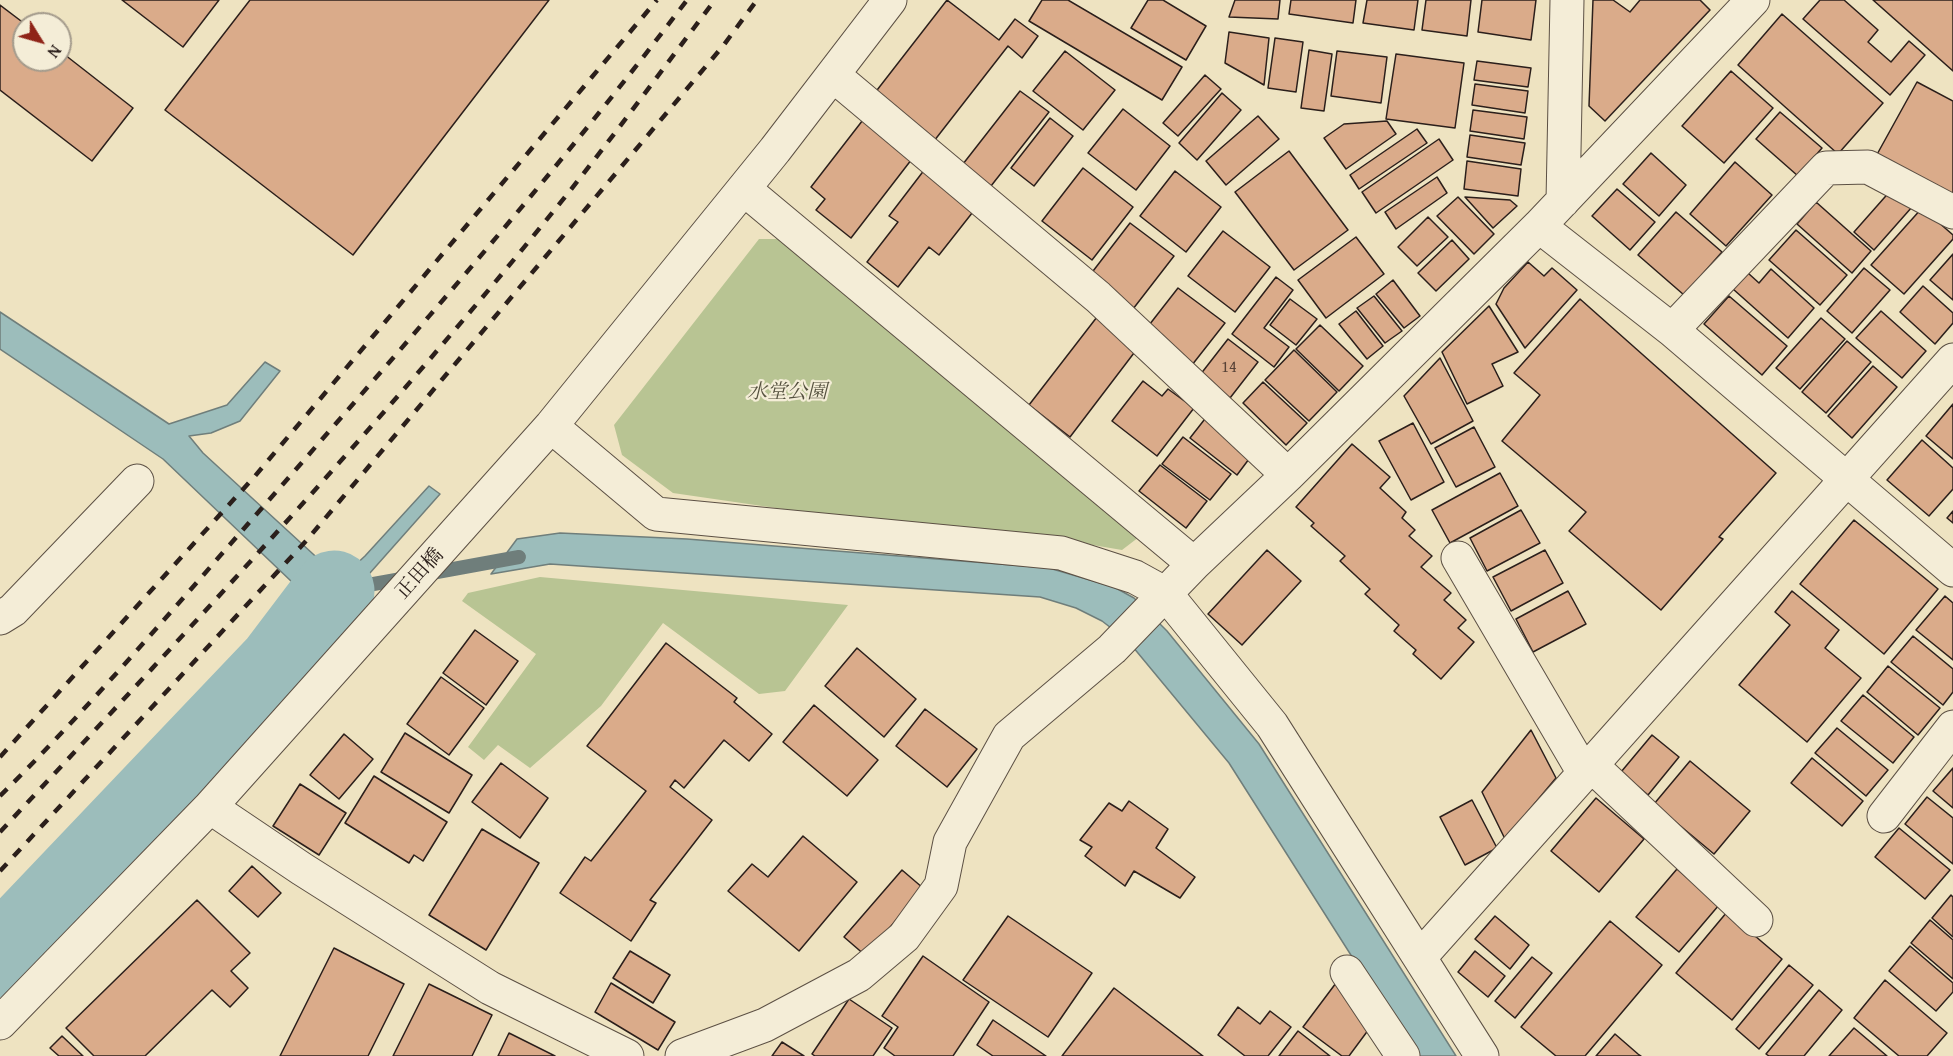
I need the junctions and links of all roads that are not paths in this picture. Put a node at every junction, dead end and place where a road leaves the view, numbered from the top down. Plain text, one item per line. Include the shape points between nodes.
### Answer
1 (890, 0) edge
2 (1567, 0) edge
3 (1753, 0) edge
4 (832, 75) junction
5 (744, 189) junction
6 (1563, 201) junction
7 (1953, 212) edge
8 (1539, 225) junction
9 (1672, 330) junction
10 (1953, 360) edge
11 (551, 426) junction
12 (1288, 475) junction
13 (1847, 478) junction
14 (137, 481) dead end
15 (1458, 558) dead end
16 (1194, 564) junction
17 (1953, 570) edge
18 (1161, 599) junction
19 (0, 618) edge
20 (1953, 727) edge
21 (1587, 769) junction
22 (210, 807) junction
23 (1884, 816) dead end
24 (1756, 920) dead end
25 (1420, 957) junction
26 (1347, 972) dead end
27 (0, 1023) edge
28 (627, 1056) edge
29 (682, 1056) edge
30 (1402, 1056) edge
31 (1482, 1056) edge

1 - 4 street, 正田橋
2 - 6 street
3 - 6 street
4 - 5 street, 正田橋
4 - 12 street via 1098,297
5 - 11 street, 正田橋
5 - 16 street
6 - 8 street
7 - 9 street via 1868,167 1826,168
8 - 9 street
8 - 12 street
9 - 13 street
10 - 13 street
11 - 18 street via 657,514 1061,553 1135,577
11 - 22 street, 正田橋
12 - 16 street
13 - 17 street
13 - 21 street
14 - 19 street via 13,610
15 - 21 street
16 - 18 street
18 - 25 street via 1272,725
18 - 29 street via 1112,649 1009,736 950,842 941,886 904,936 860,975 765,1025
20 - 23 street
21 - 24 street
21 - 25 street
22 - 27 street, 正田橋
22 - 28 street via 490,988
25 - 31 street
26 - 30 street

